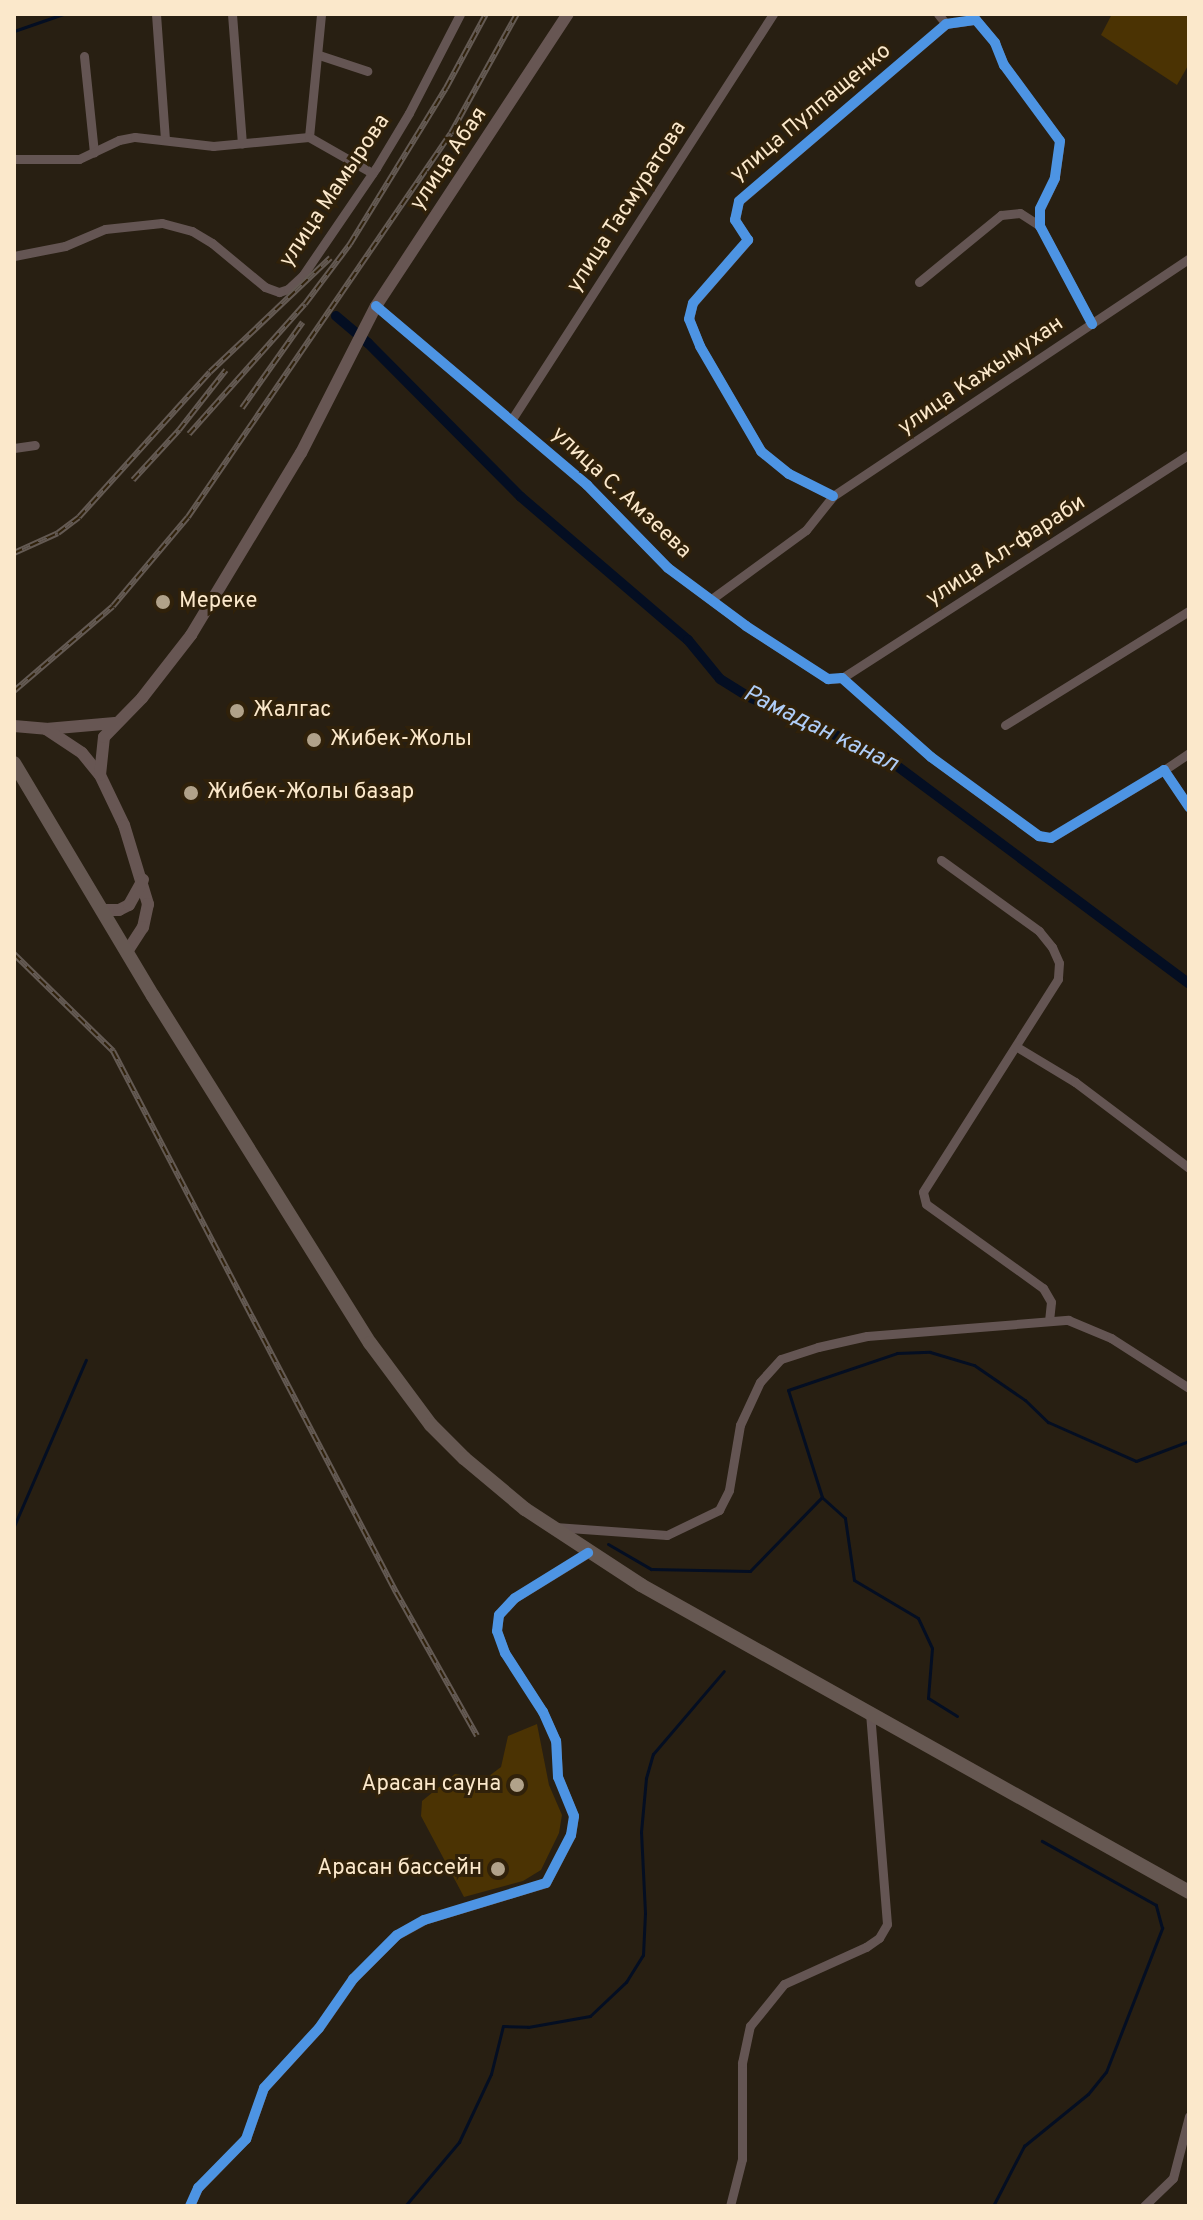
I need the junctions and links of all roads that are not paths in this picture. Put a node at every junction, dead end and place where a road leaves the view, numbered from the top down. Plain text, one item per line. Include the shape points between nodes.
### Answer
1 (156, 14) edge
2 (232, 14) edge
3 (321, 14) edge
4 (460, 14) edge
5 (568, 14) edge
6 (773, 14) edge
7 (938, 14) edge
8 (946, 24) junction
9 (319, 55) junction
10 (84, 56) dead end
11 (367, 71) dead end
12 (309, 137) junction
13 (165, 139) junction
14 (242, 144) junction
15 (94, 152) junction
16 (14, 159) edge
17 (372, 173) junction
18 (1040, 226) junction
19 (14, 256) edge
20 (1189, 259) edge
21 (919, 282) dead end
22 (376, 306) junction
23 (1092, 324) junction
24 (512, 419) junction
25 (35, 445) dead end
26 (14, 448) edge
27 (1189, 454) edge
28 (833, 496) junction
29 (713, 598) junction
30 (1189, 611) edge
31 (842, 678) junction
32 (115, 723) junction
33 (1005, 725) dead end
34 (14, 726) edge
35 (46, 729) junction
36 (1189, 753) edge
37 (14, 763) edge
38 (1164, 770) junction
39 (100, 775) junction
40 (1189, 807) edge
41 (941, 860) dead end
42 (143, 880) junction
43 (102, 910) junction
44 (127, 952) junction
45 (1017, 1047) junction
46 (1189, 1168) edge
47 (1049, 1320) junction
48 (1189, 1388) edge
49 (552, 1527) junction
50 (588, 1553) junction
51 (870, 1712) junction
52 (1189, 1892) edge
53 (1189, 2116) edge
54 (190, 2206) edge
55 (730, 2206) edge
56 (1144, 2206) edge

1 - 13 street
2 - 14 street
3 - 9 street
4 - 17 street, улица Мамырова
5 - 22 main road, улица Абая
6 - 24 street, улица Тасмуратова
7 - 8 street
8 - 18 street via 976,20 1060,141
8 - 28 street, улица Пулпащенко via 739,201 735,220 748,240 693,303 689,319 761,451 789,474
9 - 11 street
9 - 12 street
10 - 15 street
12 - 14 street
12 - 17 street
13 - 14 street
13 - 15 street via 127,138
15 - 16 street via 66,162
17 - 19 street, улица Мамырова via 303,275 285,291 265,287 192,231 162,223 105,229 65,246
18 - 21 street via 1020,213 1001,215
18 - 23 street
20 - 23 street, улица Кажымухан
22 - 24 street, улица С. Амзеева
22 - 32 main road, улица Абая via 301,453 191,635 142,698
23 - 28 street, улица Кажымухан
24 - 29 street, улица С. Амзеева via 587,485 668,568
25 - 26 street
27 - 31 street, улица Ал-фараби
28 - 29 street, улица Кажымухан via 806,530
29 - 31 street, улица С. Амзеева via 828,679
30 - 33 street
31 - 38 street, улица С. Амзеева via 931,757 1039,836 1051,838
32 - 35 main road
32 - 39 main road via 104,737
34 - 35 main road
35 - 39 main road via 82,753
36 - 38 street
37 - 43 highway
38 - 40 street
39 - 42 main road
41 - 45 street via 1039,931 1059,963 1058,979
42 - 43 main road via 129,905
42 - 44 main road via 147,914
43 - 44 highway
44 - 49 highway via 400,1387 464,1458
45 - 46 street via 1075,1082
45 - 47 street via 923,1192 926,1204 1043,1288 1051,1302
47 - 48 street via 1081,1324 1111,1338
47 - 49 street via 867,1336 781,1359 760,1382 740,1425 729,1490 719,1510 667,1535
49 - 50 highway
50 - 51 highway
50 - 54 street via 515,1598 499,1615 497,1631 505,1653 556,1741 558,1777 574,1816 571,1835 546,1883 424,1920 397,1935 353,1979 319,2028 264,2088 246,2139 198,2188
51 - 52 highway
51 - 55 street via 887,1924 866,1947 784,1984 750,2026 742,2063 742,2159
53 - 56 street via 1173,2178

